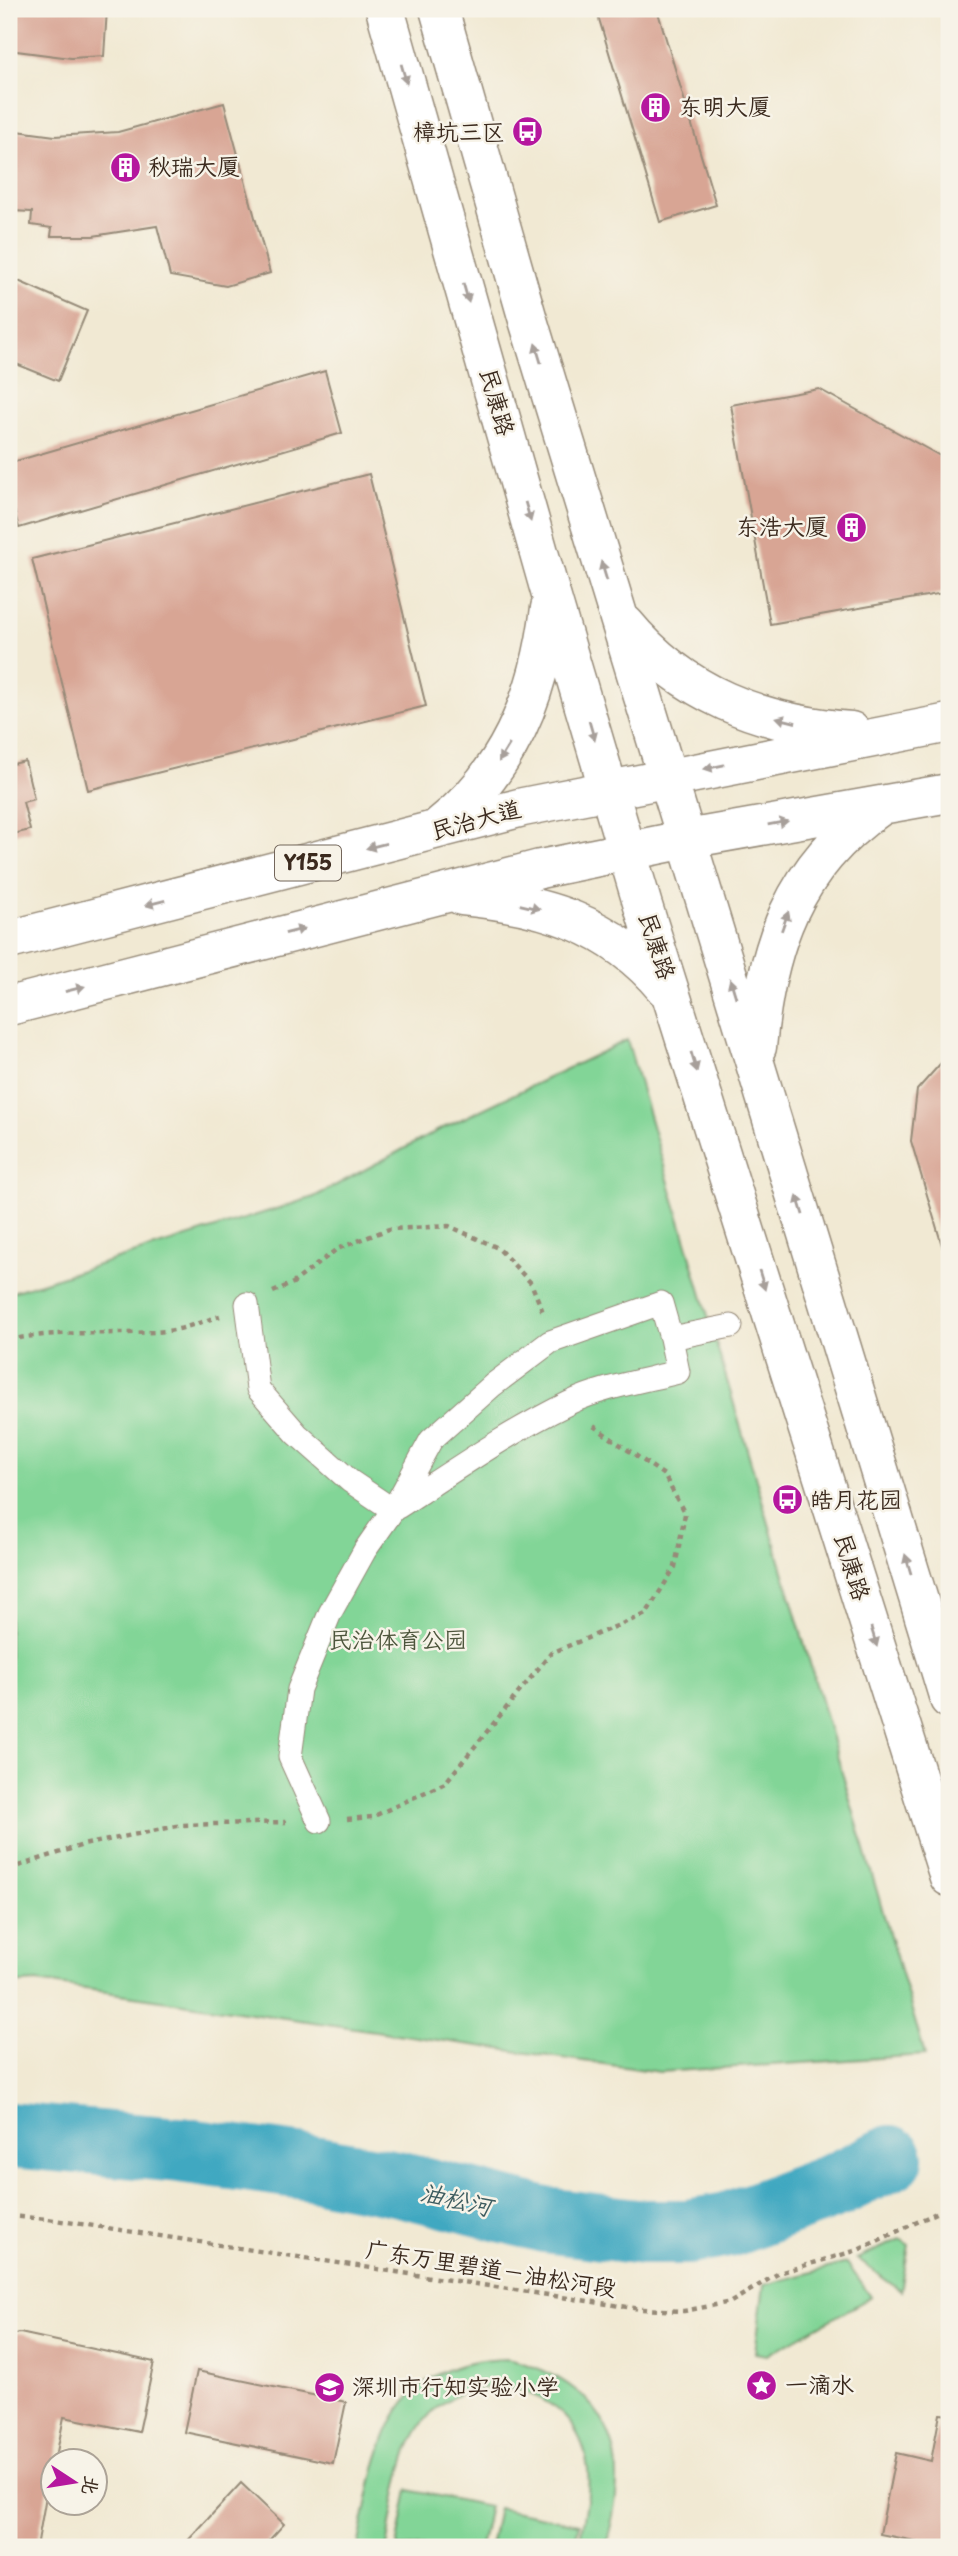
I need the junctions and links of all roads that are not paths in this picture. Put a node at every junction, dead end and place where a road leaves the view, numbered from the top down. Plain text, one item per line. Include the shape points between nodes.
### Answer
1 (385, 9) edge
2 (439, 9) edge
3 (551, 596) junction
4 (618, 616) junction
5 (949, 723) edge
6 (902, 732) junction
7 (667, 776) junction
8 (608, 789) junction
9 (949, 793) edge
10 (883, 805) junction
11 (433, 831) junction
12 (687, 839) junction
13 (627, 850) junction
14 (439, 894) junction
15 (9, 940) edge
16 (673, 997) junction
17 (9, 1006) edge
18 (755, 1059) junction
19 (247, 1304) road end
20 (731, 1326) dead end
21 (838, 1333) junction
22 (671, 1338) junction
23 (784, 1351) junction
24 (393, 1510) junction
25 (949, 1699) edge
26 (319, 1821) road end
27 (949, 1877) edge

1 -> 3 main road, 民康路
4 -> 2 main road
3 -> 8 main road, 民康路
3 -> 11 main road via 542,661 514,736 467,805
6 -> 4 main road via 804,725 705,692 649,653
4 - 7 main road
5 - 6 main road, 民治大道 / Y155
6 -> 7 main road, 民治大道 / Y155
7 - 8 main road, 民治大道 / Y155
7 - 12 main road
8 - 11 main road, 民治大道 / Y155
8 - 13 main road, 民康路
9 - 10 main road
12 -> 10 main road
18 -> 10 main road via 760,1005 790,906 817,863 846,830
11 -> 15 main road, 民治大道 / Y155
12 - 13 main road
18 -> 12 main road
13 - 14 main road
13 - 16 main road, 民康路
14 -> 16 main road via 513,903 579,922 613,939 646,965
17 -> 14 main road
16 -> 23 main road, 民康路
21 -> 18 main road
19 - 24 street via 258,1389 297,1434 350,1481
20 - 22 street
21 - 23 main road
25 -> 21 main road
22 - 24 street via 678,1372 569,1403
22 - 24 street via 661,1303 550,1342 431,1440
23 -> 27 main road, 民康路
24 - 26 street via 330,1614 299,1689 290,1757

